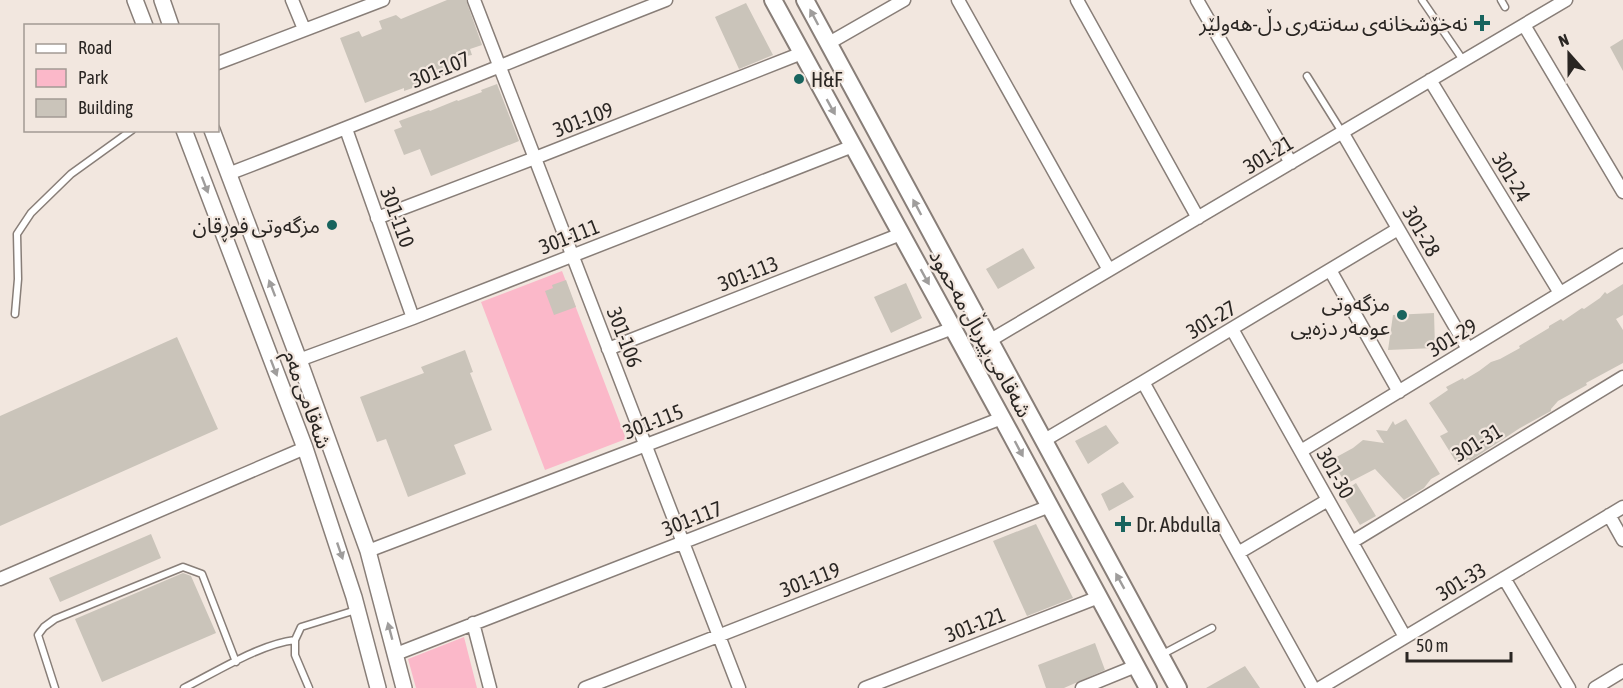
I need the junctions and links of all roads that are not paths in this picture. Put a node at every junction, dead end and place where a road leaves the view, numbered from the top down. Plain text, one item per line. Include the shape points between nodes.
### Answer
1 (135, 0) edge
2 (162, 0) edge
3 (292, 0) edge
4 (383, 0) edge
5 (474, 0) edge
6 (666, 0) edge
7 (773, 0) edge
8 (806, 0) edge
9 (904, 0) edge
10 (958, 0) edge
11 (1077, 0) edge
12 (1197, 0) edge
13 (1422, 0) edge
14 (1566, 0) edge
15 (144, 24) edge
16 (170, 24) edge
17 (1524, 25) junction
18 (304, 29) junction
19 (829, 43) junction
20 (802, 53) junction
21 (1463, 60) junction
22 (219, 63) edge
23 (499, 66) junction
24 (1307, 76) dead end
25 (1430, 80) junction
26 (346, 129) junction
27 (129, 132) edge
28 (185, 132) edge
29 (213, 132) edge
30 (1342, 132) junction
31 (853, 146) junction
32 (535, 158) junction
33 (1291, 163) junction
34 (228, 174) junction
35 (1623, 192) edge
36 (377, 218) junction
37 (1198, 218) junction
38 (1398, 229) junction
39 (901, 234) junction
40 (1623, 255) edge
41 (573, 256) junction
42 (1109, 270) junction
43 (1330, 270) junction
44 (1560, 293) junction
45 (15, 314) dead end
46 (413, 318) junction
47 (953, 328) junction
48 (1232, 329) junction
49 (989, 341) junction
50 (608, 349) junction
51 (1468, 349) junction
52 (299, 360) junction
53 (1623, 376) edge
54 (1143, 382) junction
55 (1399, 392) junction
56 (1002, 418) junction
57 (1043, 441) junction
58 (645, 445) junction
59 (305, 448) junction
60 (1301, 451) junction
61 (1328, 500) junction
62 (1050, 506) junction
63 (1623, 507) edge
64 (1609, 515) junction
65 (1623, 540) edge
66 (683, 542) junction
67 (1352, 542) junction
68 (368, 552) junction
69 (1238, 553) junction
70 (1504, 578) junction
71 (0, 579) edge
72 (1099, 597) junction
73 (357, 610) junction
74 (1140, 618) junction
75 (473, 623) junction
76 (1212, 628) dead end
77 (1117, 630) junction
78 (719, 636) junction
79 (1405, 637) junction
80 (295, 640) junction
81 (396, 654) junction
82 (1160, 656) junction
83 (236, 662) junction
84 (1136, 666) junction
85 (1623, 671) edge
86 (55, 688) edge
87 (184, 688) edge
88 (309, 688) edge
89 (378, 688) edge
90 (404, 688) edge
91 (490, 688) edge
92 (585, 688) edge
93 (739, 688) edge
94 (865, 688) edge
95 (1082, 688) edge
96 (1148, 688) edge
97 (1178, 688) edge
98 (1313, 688) edge
99 (1320, 688) edge
100 (1569, 688) edge
101 (1594, 688) edge

1 - 15 street
2 - 16 street
3 - 18 street
4 - 18 street
5 - 23 street, 301-106
6 - 23 street, 301-107
7 - 20 main road, شەقامی پیرباڵ مەحمود
19 -> 8 main road, شەقامی پیرباڵ مەحمود
9 - 19 street
10 - 42 street
11 - 37 street
12 - 33 street
13 - 21 lane
14 - 17 street, 301-21
17 - 21 street, 301-21
17 - 35 street
18 - 22 street
49 -> 19 main road, شەقامی پیرباڵ مەحمود
20 -> 31 main road, شەقامی پیرباڵ مەحمود
20 - 32 street, 301-109
21 - 25 street, 301-21
23 - 26 street, 301-107
23 - 32 street, 301-106
24 - 30 lane
25 - 30 street, 301-21
25 - 44 street, 301-24
26 - 34 street, 301-107
26 - 36 street, 301-110
27 - 45 lane via 71,174 31,213 17,234
28 -> 59 street, شەقامی مەم
29 - 34 street, شەقامی مەم
30 - 33 street, 301-21
30 - 38 street, 301-28
31 - 39 main road, شەقامی پیرباڵ مەحمود
31 - 41 street, 301-111
32 - 36 street, 301-109
32 - 41 street, 301-106
33 - 37 street, 301-21
52 -> 34 street, شەقامی مەم
36 - 46 street, 301-110
37 - 42 street, 301-21
38 - 43 street, 301-27
38 - 51 street, 301-28
39 -> 47 main road, شەقامی پیرباڵ مەحمود
39 - 50 street, 301-113
40 - 44 street, 301-29
41 - 46 street, 301-111
41 - 50 street, 301-106
42 - 49 street, 301-21
43 - 48 street, 301-27
43 - 55 street
44 - 51 street, 301-29
46 - 52 street, 301-111
47 - 56 main road, شەقامی پیرباڵ مەحمود
47 - 58 street, 301-115
48 - 54 street, 301-27
48 - 60 street, 301-30
49 - 57 main road, شەقامی پیرباڵ مەحمود
50 - 58 street, 301-106
51 - 55 street, 301-29
52 - 68 street, شەقامی مەم
53 - 67 street, 301-31
54 - 57 street, 301-27
54 - 69 street
55 - 60 street, 301-29
56 -> 62 main road, شەقامی پیرباڵ مەحمود
56 - 66 street, 301-117
74 -> 57 main road, شەقامی پیرباڵ مەحمود
58 - 66 street, 301-106
58 - 68 street, 301-115
59 - 71 street
59 -> 73 street, شەقامی مەم
60 - 61 street, 301-30
61 - 67 street, 301-30
61 - 69 street
62 - 72 main road, شەقامی پیرباڵ مەحمود
62 - 78 street, 301-119
63 - 64 street, 301-33
64 - 65 street
64 - 70 street, 301-33
66 - 75 street, 301-117
66 - 78 street, 301-106
67 - 79 street, 301-30
81 -> 68 street, شەقامی مەم
69 - 98 street
70 - 79 street, 301-33
70 - 100 street
72 - 77 main road, شەقامی پیرباڵ مەحمود
72 - 94 street, 301-121
73 - 80 lane via 302,627
73 - 89 street, شەقامی مەم
74 - 77 main road
74 - 82 main road, شەقامی پیرباڵ مەحمود
75 - 81 street, 301-117
75 - 91 street
76 - 82 lane
77 - 84 main road, شەقامی پیرباڵ مەحمود
78 - 92 street, 301-119
78 - 93 street, 301-106
79 - 99 street, 301-33
80 - 83 lane via 279,642
80 - 88 lane via 295,655
81 - 90 street, شەقامی مەم
82 - 97 main road, شەقامی پیرباڵ مەحمود
83 - 86 lane via 202,574 183,567 44,627 38,635
83 - 87 lane
84 - 95 street
84 - 96 main road, شەقامی پیرباڵ مەحمود
85 - 101 street

